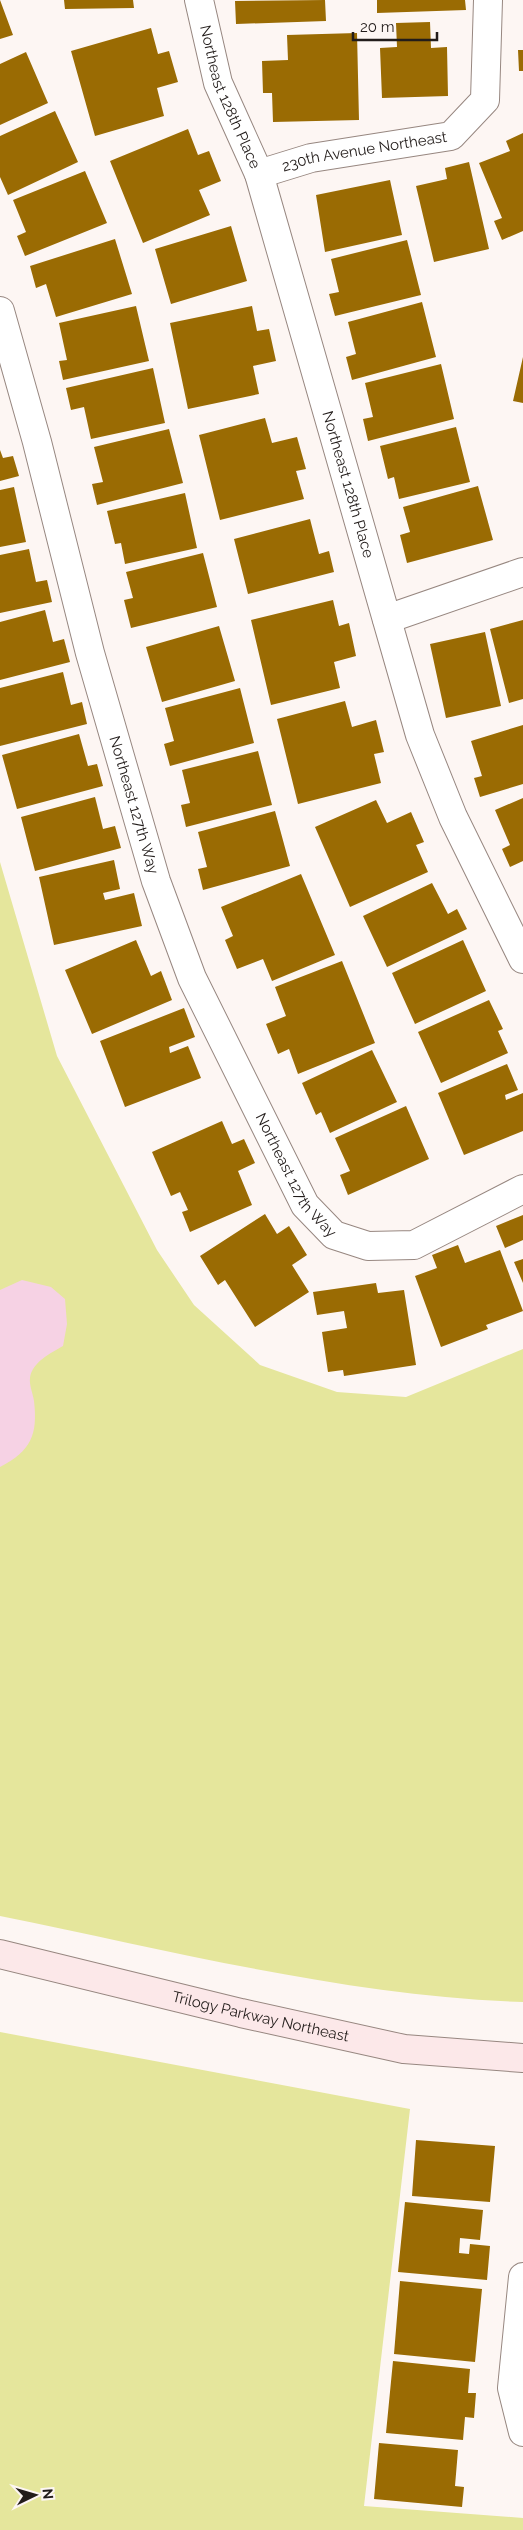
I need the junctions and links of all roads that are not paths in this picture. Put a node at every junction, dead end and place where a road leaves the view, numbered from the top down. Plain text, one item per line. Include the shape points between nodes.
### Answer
1 (199, 0) edge
2 (488, 0) edge
3 (258, 174) junction
4 (0, 311) edge
5 (523, 572) edge
6 (523, 584) edge
7 (387, 619) junction
8 (523, 959) edge
9 (523, 1189) edge
10 (0, 1954) edge
11 (523, 2058) edge
12 (523, 2277) edge
13 (523, 2432) edge

1 - 3 street, Northeast 128th Place via 218,83
2 - 3 street, 230th Avenue Northeast via 485,100 451,136 311,158
3 - 7 street, Northeast 128th Place
4 - 9 street, Northeast 127th Way via 90,653 156,881 192,978 305,1205 334,1235 368,1246 414,1245
5 - 7 street
6 - 7 street
7 - 8 street, Northeast 128th Place via 420,735 452,817
10 - 11 street, Trilogy Parkway Northeast via 404,2049
12 - 13 street via 512,2388

